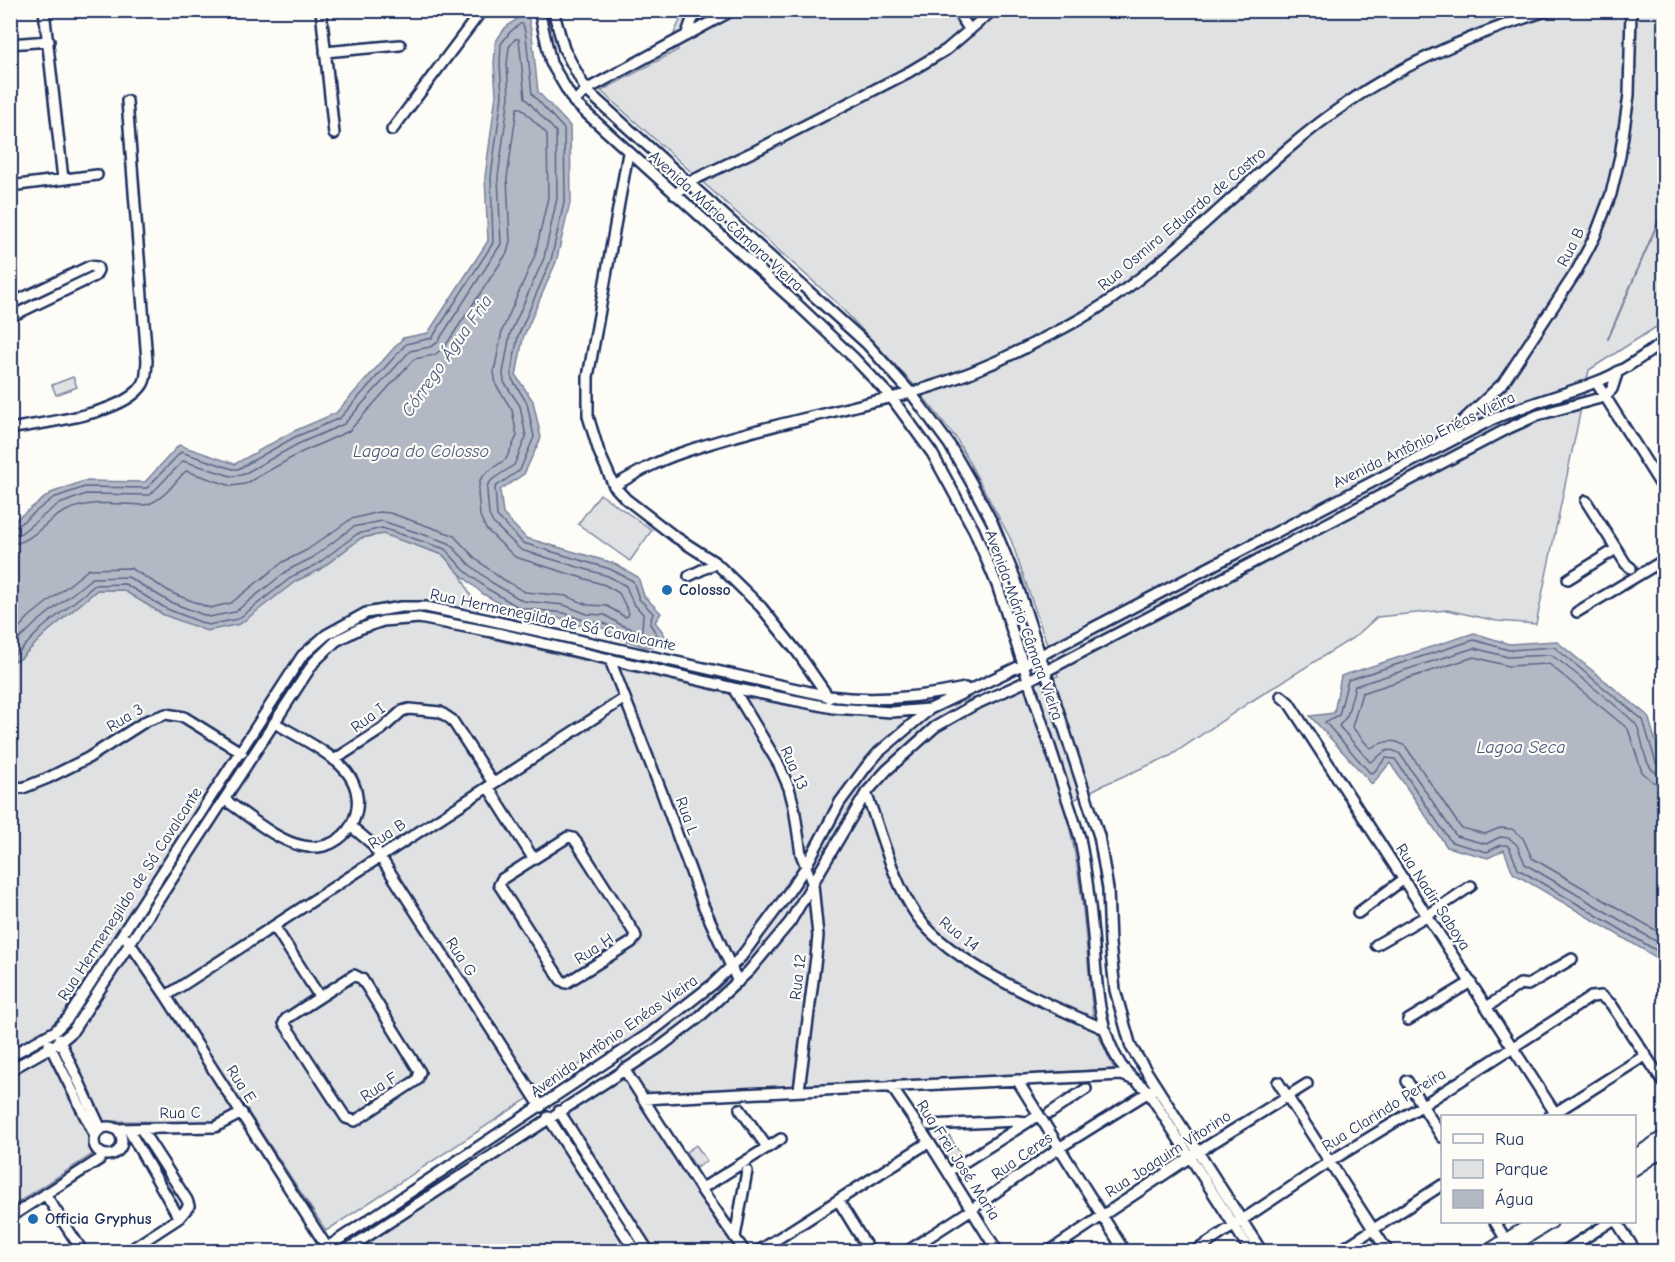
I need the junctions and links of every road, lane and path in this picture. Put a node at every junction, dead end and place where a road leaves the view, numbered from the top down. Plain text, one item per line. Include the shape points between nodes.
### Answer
1 (44, 10) edge
2 (321, 10) edge
3 (482, 10) edge
4 (539, 10) edge
5 (553, 10) edge
6 (699, 10) edge
7 (733, 10) edge
8 (956, 10) edge
9 (993, 10) edge
10 (1549, 10) edge
11 (1631, 10) edge
12 (970, 30) junction
13 (686, 36) junction
14 (49, 41) junction
15 (10, 44) edge
16 (400, 45) dead end
17 (325, 52) junction
18 (586, 90) junction
19 (127, 101) dead end
20 (574, 102) junction
21 (392, 130) dead end
22 (334, 134) dead end
23 (628, 153) junction
24 (97, 175) dead end
25 (63, 179) junction
26 (689, 182) junction
27 (10, 186) edge
28 (675, 195) junction
29 (10, 304) edge
30 (10, 317) edge
31 (1665, 342) edge
32 (1618, 371) junction
33 (1596, 382) junction
34 (911, 393) junction
35 (891, 397) junction
36 (1604, 397) junction
37 (10, 429) edge
38 (1432, 450) junction
39 (614, 486) junction
40 (1665, 490) edge
41 (1586, 501) dead end
42 (1616, 549) junction
43 (1665, 560) edge
44 (716, 563) junction
45 (1630, 572) junction
46 (689, 576) dead end
47 (1568, 579) dead end
48 (1577, 612) dead end
49 (1040, 654) junction
50 (610, 660) junction
51 (1024, 664) junction
52 (1045, 670) junction
53 (1029, 680) junction
54 (982, 684) junction
55 (733, 687) junction
56 (828, 696) junction
57 (1281, 696) dead end
58 (625, 698) junction
59 (833, 708) junction
60 (930, 709) junction
61 (275, 723) junction
62 (240, 751) junction
63 (252, 759) junction
64 (334, 760) junction
65 (490, 785) junction
66 (10, 786) edge
67 (866, 793) junction
68 (225, 800) junction
69 (352, 827) junction
70 (379, 857) junction
71 (533, 858) junction
72 (805, 868) junction
73 (1404, 879) junction
74 (813, 885) junction
75 (1471, 886) dead end
76 (1358, 913) dead end
77 (1428, 915) junction
78 (274, 926) junction
79 (122, 935) junction
80 (131, 942) junction
81 (1376, 945) dead end
82 (1572, 958) dead end
83 (731, 968) junction
84 (738, 982) junction
85 (1471, 982) junction
86 (166, 996) junction
87 (319, 996) junction
88 (1487, 1007) junction
89 (1408, 1020) dead end
90 (1105, 1029) junction
91 (54, 1031) junction
92 (45, 1036) junction
93 (60, 1042) junction
94 (51, 1047) junction
95 (1513, 1047) junction
96 (1646, 1055) junction
97 (10, 1056) edge
98 (10, 1070) edge
99 (624, 1070) junction
100 (1150, 1079) junction
101 (1017, 1080) junction
102 (1134, 1080) junction
103 (1407, 1081) dead end
104 (1278, 1082) dead end
105 (1665, 1083) edge
106 (1307, 1084) dead end
107 (891, 1086) junction
108 (1086, 1089) dead end
109 (799, 1090) junction
110 (1152, 1090) junction
111 (1287, 1096) junction
112 (643, 1099) junction
113 (1423, 1105) junction
114 (541, 1107) junction
115 (741, 1109) dead end
116 (559, 1110) junction
117 (242, 1113) junction
118 (1044, 1115) junction
119 (1554, 1115) edge
120 (548, 1118) junction
121 (1027, 1122) junction
122 (929, 1125) dead end
123 (115, 1129) junction
124 (128, 1129) junction
125 (141, 1129) junction
126 (98, 1132) junction
127 (1441, 1134) edge
128 (1665, 1137) edge
129 (781, 1138) dead end
130 (929, 1142) junction
131 (137, 1144) junction
132 (120, 1147) junction
133 (767, 1147) junction
134 (1059, 1148) junction
135 (1665, 1149) edge
136 (102, 1154) junction
137 (1194, 1155) junction
138 (1636, 1155) edge
139 (1329, 1162) junction
140 (955, 1168) dead end
141 (1636, 1168) edge
142 (747, 1171) dead end
143 (1441, 1186) edge
144 (701, 1189) junction
145 (45, 1194) junction
146 (838, 1200) junction
147 (972, 1209) junction
148 (1101, 1216) junction
149 (10, 1217) edge
150 (179, 1218) junction
151 (1237, 1222) junction
152 (1496, 1223) edge
153 (1532, 1223) edge
154 (1548, 1223) edge
155 (1607, 1223) edge
156 (1618, 1223) edge
157 (1373, 1229) junction
158 (735, 1237) junction
159 (1508, 1247) edge
160 (326, 1250) edge
161 (83, 1251) edge
162 (127, 1251) edge
163 (343, 1251) edge
164 (636, 1251) edge
165 (649, 1251) edge
166 (745, 1251) edge
167 (757, 1251) edge
168 (870, 1251) edge
169 (906, 1251) edge
170 (998, 1251) edge
171 (1048, 1251) edge
172 (1125, 1251) edge
173 (1194, 1251) edge
174 (1251, 1251) edge
175 (1262, 1251) edge
176 (1338, 1251) edge
177 (1388, 1251) edge
178 (1487, 1251) edge
179 (1563, 1251) edge
180 (1636, 1251) edge

1 - 14 street
2 - 17 street
3 - 21 street
4 - 20 street, Avenida Mário Câmara Vieira via 551,63
5 - 18 street, Avenida Mário Câmara Vieira via 564,49
6 - 13 street
7 - 13 street
8 - 12 street
9 - 12 street
10 - 34 street, Rua Osmira Eduardo de Castro via 1468,40 1350,100 1295,142 1209,220 1113,298 1003,359
11 - 38 street, Rua B via 1629,95 1620,156 1611,194 1594,236 1576,272 1503,383
12 - 26 street via 909,72
13 - 18 street
14 - 15 street
14 - 25 street
16 - 17 street
17 - 22 street
18 - 20 street
18 - 26 street, Avenida Mário Câmara Vieira
19 - 37 street via 146,377 120,404
20 - 23 street, Avenida Mário Câmara Vieira
23 - 28 street, Avenida Mário Câmara Vieira
23 - 39 street via 588,377 588,416 598,452
24 - 25 street
25 - 27 street
26 - 28 street
26 - 34 street, Avenida Mário Câmara Vieira via 867,344
28 - 35 street, Avenida Mário Câmara Vieira via 797,304
29 - 30 street via 90,266 97,267 95,276
31 - 32 street, Avenida Antônio Enéas Vieira
32 - 33 street, Avenida Antônio Enéas Vieira
32 - 36 street via 1612,389
33 - 36 street
33 - 38 street, Avenida Antônio Enéas Vieira via 1509,411
34 - 35 street, Rua Osmira Eduardo de Castro
34 - 49 street, Avenida Mário Câmara Vieira via 949,444 992,522
35 - 39 street, Rua Osmira Eduardo de Castro via 679,453
35 - 51 street, Avenida Mário Câmara Vieira via 932,453 974,530
36 - 40 street
36 - 52 street, Avenida Antônio Enéas Vieira via 1538,415 1509,428
38 - 49 street, Avenida Antônio Enéas Vieira
39 - 44 street via 664,529
41 - 42 street
42 - 45 street
42 - 47 street
43 - 45 street
44 - 46 street
44 - 56 street via 761,607
45 - 48 street
49 - 51 street, Avenida Antônio Enéas Vieira
49 - 52 street, Avenida Mário Câmara Vieira
50 - 55 street, Rua Hermenegildo de Sá Cavalcante
50 - 58 street, Rua L
50 - 61 street, Rua Hermenegildo de Sá Cavalcante via 419,618 383,621 343,636 317,657
51 - 53 street, Avenida Mário Câmara Vieira
51 - 54 street, Avenida Antônio Enéas Vieira
52 - 53 street, Avenida Antônio Enéas Vieira
52 - 100 street, Avenida Mário Câmara Vieira via 1099,836 1108,889 1115,990 1133,1054
53 - 67 street, Avenida Antônio Enéas Vieira via 935,727
53 - 90 street, Avenida Mário Câmara Vieira via 1080,838
54 - 56 street, Rua Hermenegildo de Sá Cavalcante via 925,697 890,700
54 - 60 street, Avenida Antônio Enéas Vieira
55 - 59 street, Rua Hermenegildo de Sá Cavalcante
55 - 72 street, Rua 13 via 785,779
56 - 59 street
56 - 62 street, Rua Hermenegildo de Sá Cavalcante via 489,620 401,607 366,613 307,650
57 - 73 street, Rua Nadir Saboya
58 - 65 street, Rua B
58 - 83 street, Rua L via 703,905
59 - 60 street, Rua Hermenegildo de Sá Cavalcante via 892,712
60 - 72 street, Avenida Antônio Enéas Vieira via 879,752 850,786
61 - 63 street, Rua Hermenegildo de Sá Cavalcante
61 - 64 street
62 - 63 street, Rua 3
62 - 66 street, Rua 3 via 184,717 166,714 146,721 48,778 23,788
62 - 79 street, Rua Hermenegildo de Sá Cavalcante
63 - 68 street, Rua Hermenegildo de Sá Cavalcante
64 - 65 street, Rua I via 402,711 444,713
64 - 69 street via 346,771 356,792 356,819
65 - 70 street, Rua B
65 - 71 street
67 - 74 street, Avenida Antônio Enéas Vieira
67 - 90 street, Rua 14 via 907,900 927,929 978,968
68 - 69 street via 287,841 306,847 332,843
68 - 80 street, Rua Hermenegildo de Sá Cavalcante
69 - 70 street, Rua G via 369,841
70 - 78 street, Rua B
70 - 114 street, Rua G
71 - 71 street, Rua H via 499,885 561,980 569,982 632,942 635,933 573,838 568,837
72 - 74 street, Rua 12
72 - 83 street, Avenida Antônio Enéas Vieira
73 - 76 street
73 - 77 street, Rua Nadir Saboya
74 - 84 street, Avenida Antônio Enéas Vieira via 790,922
74 - 109 street, Rua 12 via 818,936
75 - 77 street
77 - 81 street
77 - 85 street, Rua Nadir Saboya
78 - 86 street, Rua B
78 - 87 street
79 - 80 street, Rua E
79 - 91 street, Rua Hermenegildo de Sá Cavalcante via 68,1018
80 - 86 street, Rua E
80 - 93 street, Rua Hermenegildo de Sá Cavalcante via 72,1032
82 - 88 street via 1533,983 1520,984
83 - 84 street, Rua L
83 - 114 street, Avenida Antônio Enéas Vieira via 650,1033
84 - 99 street, Avenida Antônio Enéas Vieira via 678,1034
85 - 88 street, Rua Nadir Saboya
85 - 89 street
86 - 117 street, Rua E
87 - 87 street, Rua F via 286,1019 284,1025 346,1118 355,1121 419,1079 418,1069 358,975
88 - 95 street, Rua Nadir Saboya
90 - 102 street, Avenida Mário Câmara Vieira via 1120,1064
91 - 92 street, Rua Hermenegildo de Sá Cavalcante
91 - 93 street
92 - 94 street
92 - 97 street, Rua Hermenegildo de Sá Cavalcante
93 - 94 street, Rua Hermenegildo de Sá Cavalcante
93 - 126 street
94 - 98 street, Rua Hermenegildo de Sá Cavalcante
94 - 126 street
95 - 96 street, Rua Clarindo Pereira via 1591,997 1601,996
95 - 113 street, Rua Clarindo Pereira
95 - 119 street, Rua Nadir Saboya
96 - 105 street
96 - 119 street
99 - 112 street
99 - 116 street, Avenida Antônio Enéas Vieira
100 - 102 street
100 - 110 street, Avenida Mário Câmara Vieira
101 - 102 street via 1122,1075
101 - 107 street
101 - 118 street
102 - 110 street
103 - 113 street
104 - 111 street
106 - 111 street, Rua Joaquim Vitorino
107 - 109 street
107 - 130 street, Rua Frei José Maria
108 - 118 street
109 - 112 street
110 - 134 street, Rua Ceres
110 - 137 street, Avenida Mário Câmara Vieira
111 - 137 street, Rua Joaquim Vitorino
111 - 139 street
112 - 144 street
113 - 127 street
113 - 139 street, Rua Clarindo Pereira
114 - 160 street, Avenida Antônio Enéas Vieira
115 - 133 street
116 - 120 street, Avenida Antônio Enéas Vieira
116 - 165 street
117 - 125 street, Rua C via 215,1127
117 - 160 street, Rua E
118 - 121 street
118 - 134 street
120 - 163 street, Avenida Antônio Enéas Vieira
120 - 164 street
121 - 122 street
121 - 140 street
123 - 124 street, Rua C
123 - 126 street via 105,1127
123 - 132 street via 121,1136
124 - 125 street, Rua C
124 - 131 street
125 - 150 street via 187,1200 189,1208
126 - 136 street via 94,1144
128 - 138 main road
129 - 133 street
130 - 146 street
130 - 147 street, Rua Frei José Maria
131 - 132 street
131 - 150 street
132 - 136 street via 111,1155
133 - 144 street
134 - 147 street, Rua Ceres
134 - 148 street
135 - 141 main road
136 - 145 street
137 - 148 street, Rua Joaquim Vitorino
137 - 151 street, Avenida Mário Câmara Vieira
139 - 151 street, Rua Clarindo Pereira
139 - 157 street
142 - 158 street
143 - 157 street
144 - 158 street
145 - 149 street
145 - 161 street
146 - 167 street
146 - 168 street
147 - 169 street, Rua Ceres
147 - 170 street, Rua Frei José Maria
148 - 171 street, Rua Joaquim Vitorino
148 - 172 street
150 - 162 street
151 - 173 street, Rua Clarindo Pereira
151 - 174 street
151 - 175 street
152 - 159 street
153 - 159 main road
154 - 159 main road
155 - 179 street
156 - 180 street
157 - 176 street
157 - 177 street
158 - 166 street
159 - 178 main road

